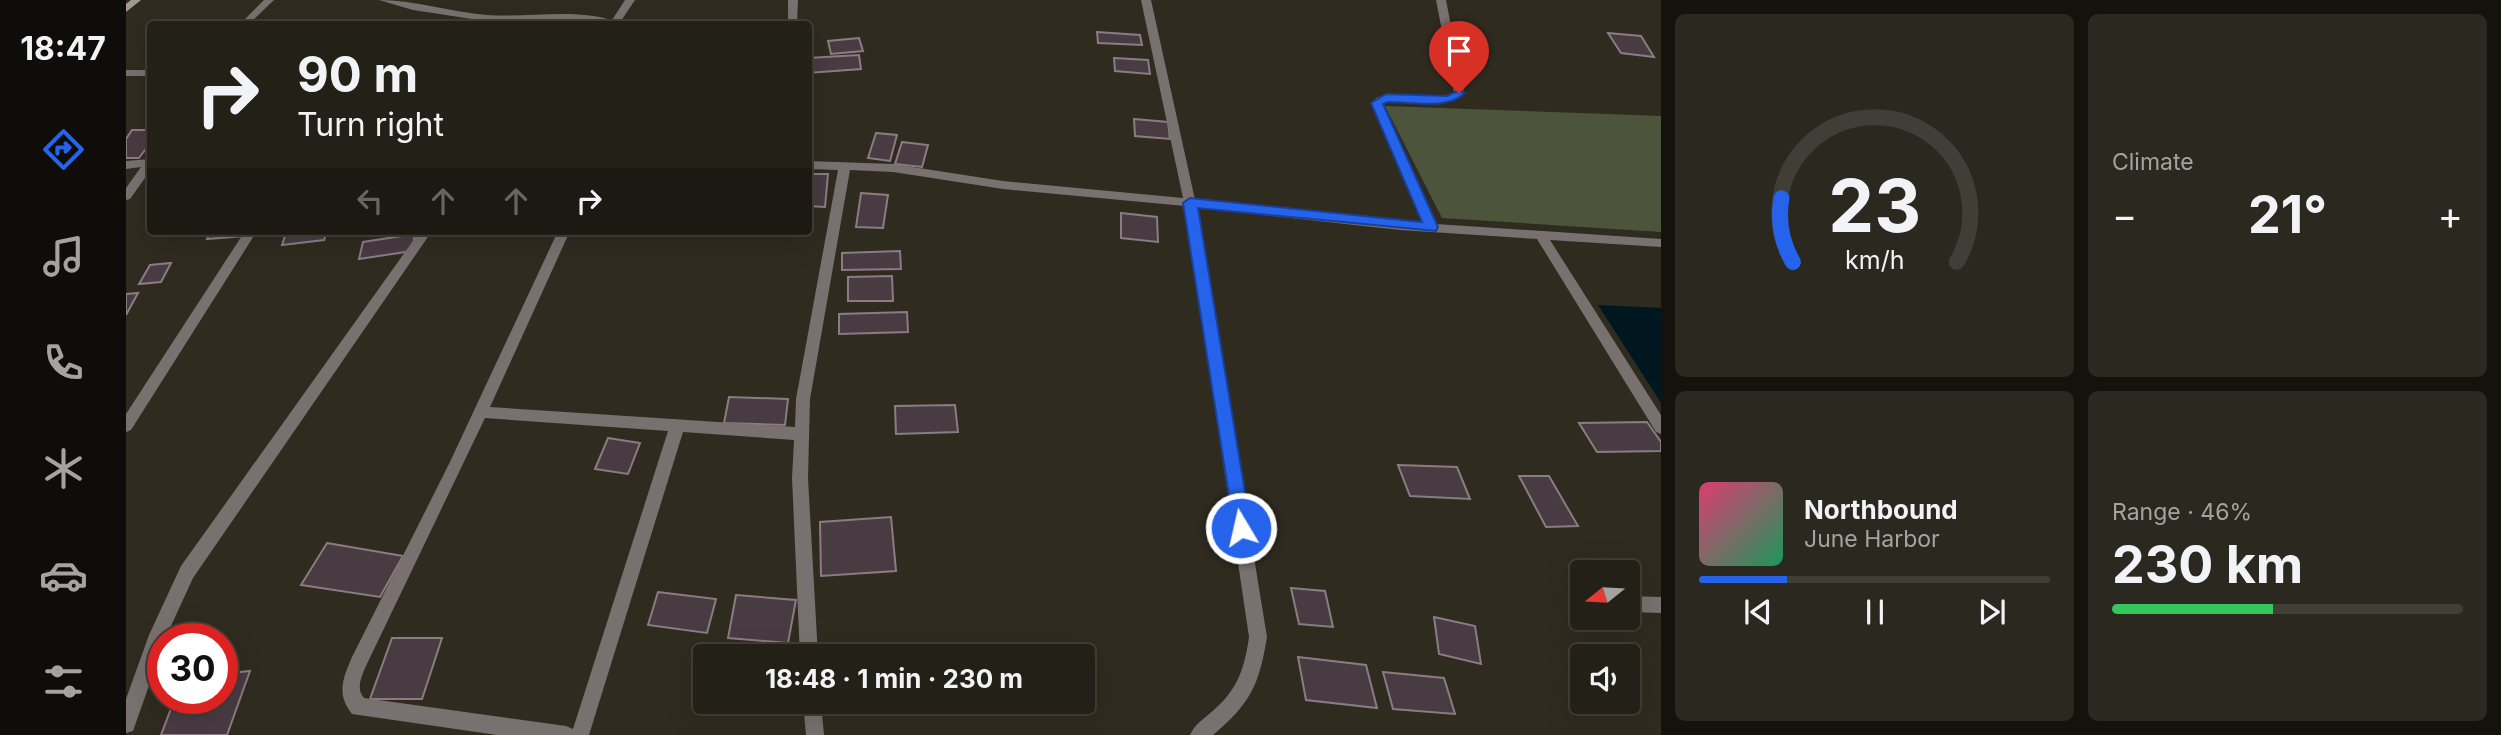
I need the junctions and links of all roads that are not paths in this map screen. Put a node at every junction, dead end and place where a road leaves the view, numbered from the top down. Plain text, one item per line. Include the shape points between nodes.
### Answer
1 (136, 0) edge
2 (269, 0) edge
3 (384, 0) edge
4 (631, 0) edge
5 (793, 0) edge
6 (1146, 0) edge
7 (1441, 0) edge
8 (126, 9) edge
9 (247, 21) edge
10 (599, 21) edge
11 (616, 21) edge
12 (793, 21) edge
13 (126, 73) edge
14 (147, 73) edge
15 (147, 164) edge
16 (126, 165) edge
17 (812, 165) edge
18 (845, 165) junction
19 (147, 168) edge
20 (126, 196) edge
21 (1190, 203) junction
22 (1431, 227) junction
23 (248, 235) edge
24 (423, 235) edge
25 (562, 235) edge
26 (1541, 235) junction
27 (1661, 243) edge
28 (480, 412) junction
29 (126, 426) edge
30 (677, 426) junction
31 (1661, 428) edge
32 (802, 434) junction
33 (1640, 604) edge
34 (1661, 605) edge
35 (808, 644) edge
36 (813, 714) edge
37 (126, 724) edge
38 (566, 735) edge
39 (580, 735) edge
40 (815, 735) edge
41 (1199, 735) edge

1 - 8 street
2 - 9 street
3 - 10 street via 478,16
4 - 11 street
5 - 12 street
6 - 21 street
7 - 22 street via 1459,93 1450,99 1386,98 1377,106
13 - 14 street
15 - 16 street
17 - 18 street
18 - 21 street
18 - 32 street via 803,399
19 - 20 street
21 - 22 street
21 - 41 street via 1258,637 1252,677 1236,704
22 - 26 street
23 - 29 street
24 - 37 street via 187,572
25 - 28 street
26 - 27 street
26 - 31 street
28 - 30 street
28 - 38 street via 358,663 349,688 351,699 359,707
30 - 32 street
30 - 39 street
32 - 35 street
33 - 34 street
36 - 40 street

